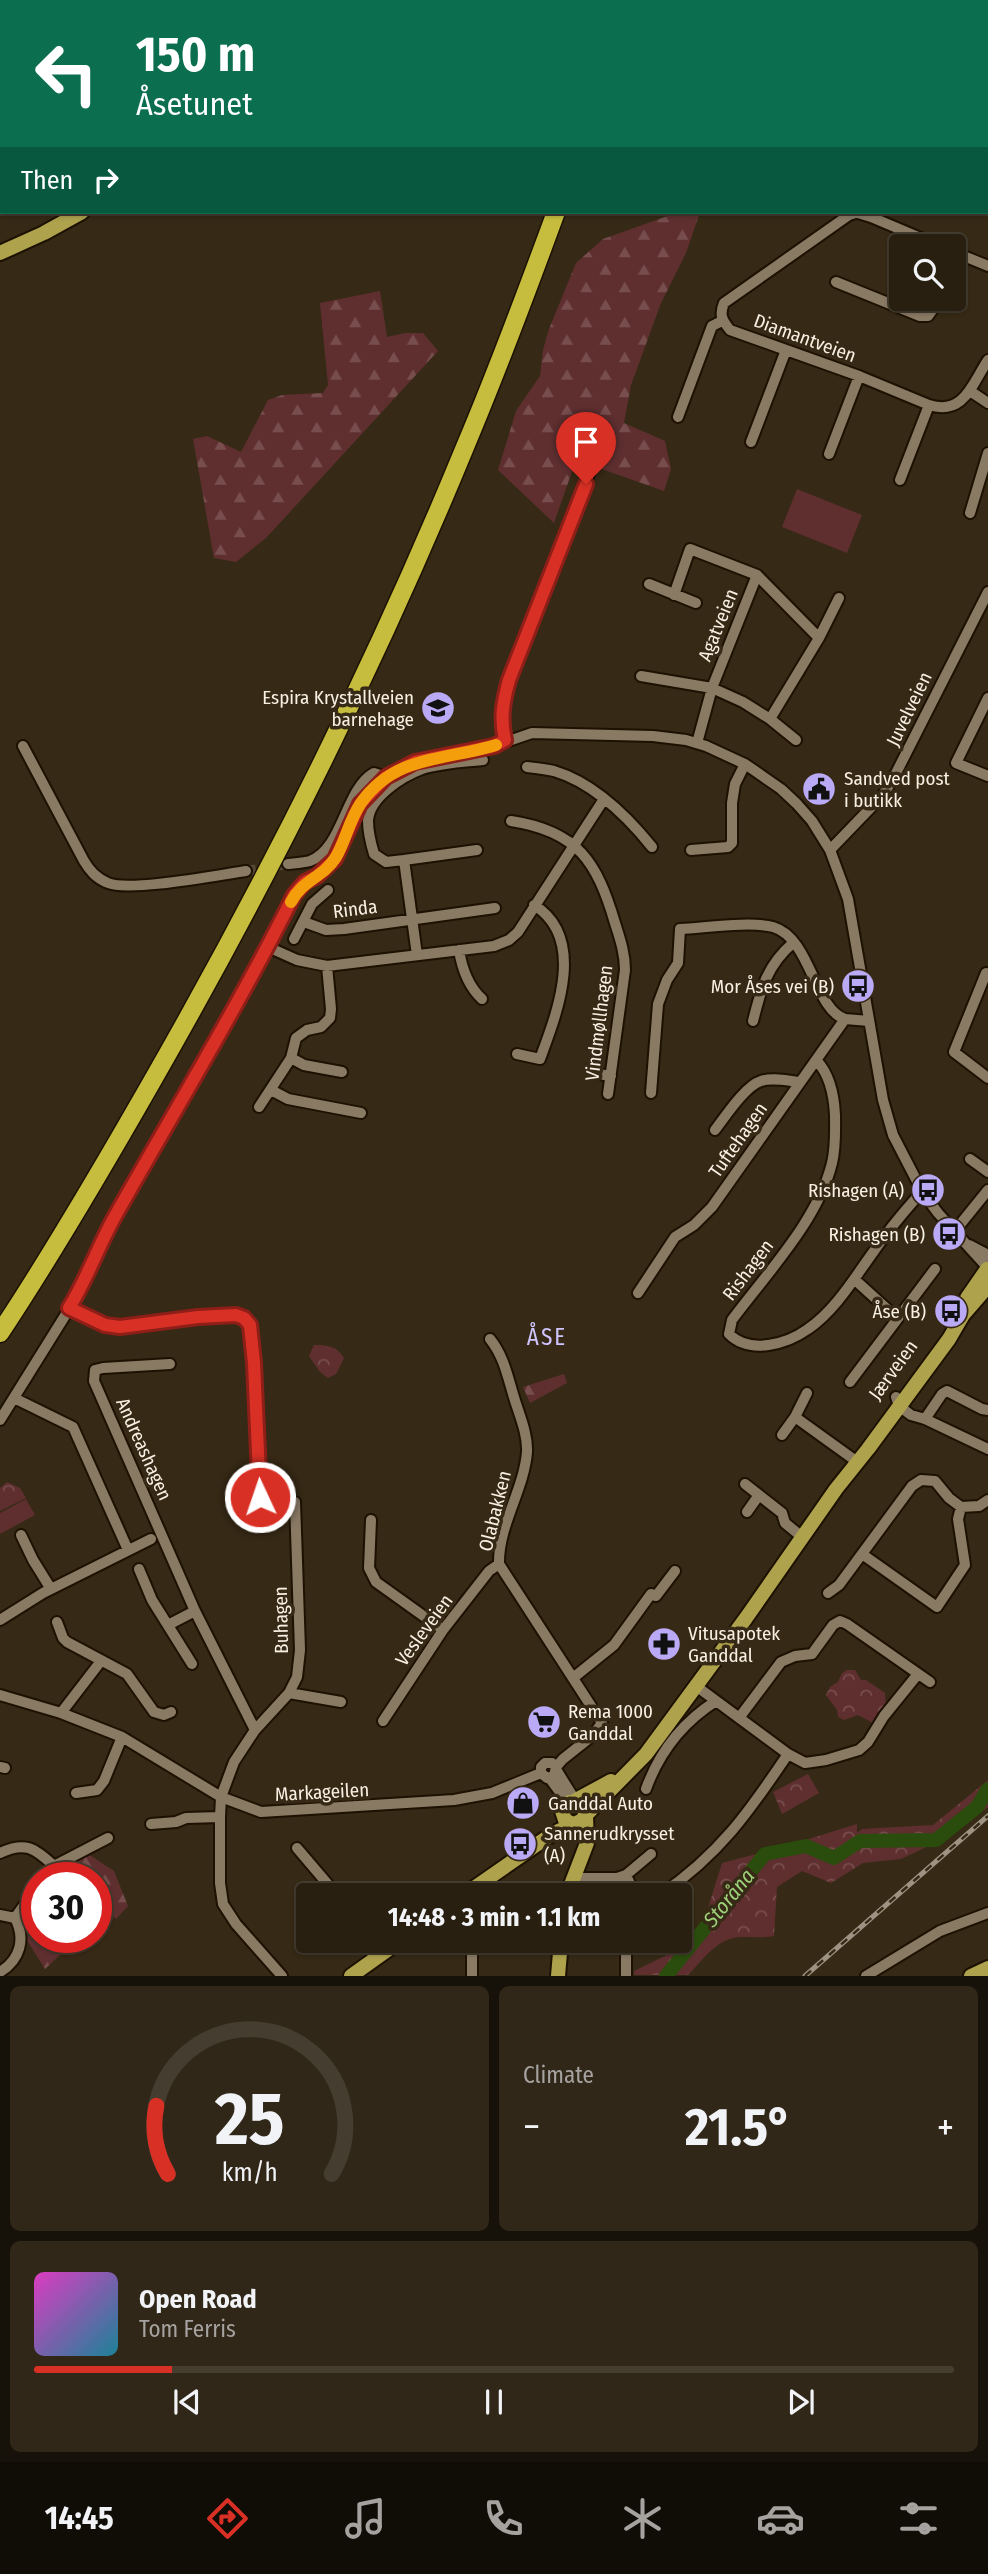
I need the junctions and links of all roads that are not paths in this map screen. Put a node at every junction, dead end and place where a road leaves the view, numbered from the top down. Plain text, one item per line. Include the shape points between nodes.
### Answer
1 (78, 214) edge
2 (544, 214) edge
3 (555, 214) edge
4 (854, 214) edge
5 (861, 214) edge
6 (911, 234) edge
7 (0, 253) edge
8 (966, 257) edge
9 (988, 267) edge
10 (836, 282) dead end
11 (889, 303) edge
12 (908, 311) edge
13 (934, 311) edge
14 (722, 321) junction
15 (786, 350) junction
16 (988, 360) edge
17 (859, 376) junction
18 (970, 390) junction
19 (988, 403) edge
20 (929, 405) junction
21 (678, 416) dead end
22 (751, 442) dead end
23 (988, 453) edge
24 (829, 454) dead end
25 (591, 469) dead end
26 (900, 480) dead end
27 (970, 513) dead end
28 (757, 575) junction
29 (988, 582) edge
30 (649, 584) dead end
31 (988, 592) edge
32 (674, 595) junction
33 (839, 597) dead end
34 (696, 603) dead end
35 (966, 632) junction
36 (819, 638) junction
37 (641, 676) dead end
38 (712, 688) junction
39 (988, 698) edge
40 (770, 719) junction
41 (796, 740) dead end
42 (500, 743) junction
43 (697, 743) junction
44 (23, 746) dead end
45 (483, 760) dead end
46 (745, 764) junction
47 (527, 767) dead end
48 (988, 776) edge
49 (386, 777) junction
50 (604, 799) junction
51 (511, 821) dead end
52 (827, 845) junction
53 (573, 846) junction
54 (652, 847) dead end
55 (477, 850) dead end
56 (691, 850) dead end
57 (404, 860) junction
58 (288, 864) tunnel mouth
59 (246, 871) tunnel mouth
60 (328, 890) dead end
61 (534, 905) junction
62 (495, 908) dead end
63 (412, 919) junction
64 (304, 922) junction
65 (294, 939) dead end
66 (793, 943) junction
67 (268, 947) junction
68 (459, 950) junction
69 (416, 955) junction
70 (327, 966) junction
71 (986, 973) dead end
72 (482, 999) dead end
73 (845, 1019) junction
74 (753, 1021) dead end
75 (869, 1021) junction
76 (517, 1054) dead end
77 (291, 1058) junction
78 (817, 1061) junction
79 (342, 1072) dead end
80 (592, 1073) dead end
81 (611, 1076) junction
82 (988, 1079) edge
83 (800, 1082) junction
84 (271, 1090) junction
85 (651, 1093) dead end
86 (608, 1094) dead end
87 (260, 1107) dead end
88 (361, 1113) dead end
89 (715, 1130) dead end
90 (970, 1159) dead end
91 (988, 1172) edge
92 (988, 1190) edge
93 (923, 1193) junction
94 (954, 1232) junction
95 (968, 1244) junction
96 (988, 1255) edge
97 (988, 1268) edge
98 (935, 1269) dead end
99 (854, 1279) junction
100 (988, 1286) edge
101 (638, 1293) dead end
102 (69, 1308) junction
103 (0, 1314) edge
104 (897, 1318) junction
105 (0, 1333) edge
106 (490, 1339) dead end
107 (170, 1364) dead end
108 (850, 1382) dead end
109 (807, 1393) dead end
110 (14, 1398) junction
111 (900, 1401) junction
112 (988, 1410) edge
113 (795, 1417) junction
114 (925, 1419) junction
115 (0, 1420) edge
116 (782, 1435) dead end
117 (988, 1449) edge
118 (856, 1461) junction
119 (745, 1484) dead end
120 (759, 1495) junction
121 (260, 1497) dead end
122 (988, 1500) edge
123 (295, 1502) dead end
124 (961, 1507) junction
125 (747, 1512) dead end
126 (371, 1520) dead end
127 (21, 1535) dead end
128 (801, 1536) junction
129 (150, 1539) dead end
130 (128, 1550) junction
131 (789, 1554) junction
132 (862, 1554) junction
133 (499, 1564) junction
134 (139, 1569) dead end
135 (675, 1570) dead end
136 (51, 1588) junction
137 (828, 1592) dead end
138 (195, 1611) junction
139 (0, 1620) edge
140 (57, 1622) dead end
141 (168, 1625) junction
142 (443, 1630) junction
143 (100, 1661) junction
144 (192, 1664) dead end
145 (918, 1674) junction
146 (573, 1678) junction
147 (930, 1682) dead end
148 (696, 1686) junction
149 (289, 1693) junction
150 (0, 1695) edge
151 (716, 1701) junction
152 (341, 1702) dead end
153 (171, 1712) dead end
154 (61, 1713) junction
155 (739, 1718) junction
156 (383, 1721) dead end
157 (255, 1730) junction
158 (122, 1737) junction
159 (788, 1754) junction
160 (551, 1772) junction
161 (651, 1777) junction
162 (662, 1785) dead end
163 (646, 1789) dead end
164 (76, 1793) dead end
165 (221, 1797) junction
166 (569, 1804) junction
167 (220, 1817) junction
168 (580, 1820) junction
169 (151, 1824) dead end
170 (108, 1838) dead end
171 (297, 1848) dead end
172 (0, 1853) edge
173 (652, 1854) dead end
174 (517, 1858) junction
175 (50, 1862) edge
176 (62, 1862) edge
177 (626, 1875) junction
178 (572, 1878) junction
179 (327, 1883) edge
180 (481, 1883) edge
181 (571, 1883) edge
182 (630, 1883) edge
183 (678, 1883) edge
184 (21, 1909) edge
185 (988, 1913) edge
186 (0, 1915) edge
187 (15, 1918) junction
188 (374, 1953) edge
189 (472, 1953) edge
190 (560, 1953) edge
191 (626, 1953) edge
192 (988, 1968) edge
193 (0, 1972) edge
194 (282, 1976) edge
195 (351, 1976) edge
196 (472, 1976) edge
197 (558, 1976) edge
198 (626, 1976) edge
199 (866, 1976) edge
200 (971, 1976) edge

1 - 7 main road
2 - 103 highway via 433,497 309,766 194,990
3 - 105 highway via 465,448 319,769 201,996
4 - 14 street, Diamantveien via 724,303
5 - 6 street, Diamantveien
8 - 9 street
10 - 11 street
12 - 13 street via 928,316
14 - 15 street, Diamantveien via 730,330
14 - 21 street via 712,326
15 - 17 street, Diamantveien
15 - 22 street
16 - 18 street
17 - 20 street, Diamantveien
17 - 24 street
18 - 19 street
18 - 20 street via 958,404 942,409
20 - 26 street
23 - 27 street
25 - 42 street via 509,680 502,703
28 - 32 street, Agatveien via 690,549
28 - 36 street, Agatveien
28 - 38 street, Agatveien
29 - 35 street, Juvelveien
30 - 32 street, Agatveien
31 - 35 street, Juvelveien
32 - 34 street, Agatveien
33 - 36 street
35 - 52 street, Juvelveien via 892,781 850,828
36 - 40 street
37 - 38 street, Agatveien
38 - 40 street, Agatveien
38 - 43 street, Agatveien
39 - 48 street via 956,763
40 - 41 street, Agatveien
42 - 43 street via 532,733 653,736
42 - 49 street via 415,762
43 - 46 street
44 - 59 street via 84,861 109,884 130,886
45 - 57 street via 423,769 381,796 368,822 374,854 386,862
46 - 52 street via 797,804
46 - 56 street via 732,803 732,843 728,848
47 - 50 street via 554,771
49 - 58 street via 374,773 364,779 323,852 311,860
49 - 67 street via 360,804 335,859 294,895
50 - 53 street
50 - 54 street
51 - 53 street, Vindmøllhagen via 548,830
52 - 75 street via 848,898
53 - 61 street
53 - 81 street, Vindmøllhagen via 601,880 625,955
55 - 57 street
57 - 63 street
60 - 64 street, Rinda via 312,904
61 - 68 street via 509,940
61 - 76 street via 552,918 564,946 560,999 546,1062
62 - 63 street, Rinda
63 - 64 street, Rinda via 326,930
63 - 69 street
64 - 65 street, Rinda
66 - 73 street via 832,1012
66 - 74 street via 771,965
66 - 85 street via 769,926 680,929 678,963 658,1004
67 - 70 street
67 - 102 street via 112,1221
68 - 69 street
68 - 72 street via 469,983
69 - 70 street
70 - 77 street via 330,1018 321,1027 299,1035
71 - 82 street via 954,1052
73 - 75 street
73 - 78 street, Tuftehagen
75 - 93 street via 887,1117
77 - 79 street
77 - 84 street
78 - 83 street, Tuftehagen
78 - 99 street, Rishagen via 828,1077 835,1108 836,1139 827,1181 807,1219 732,1320 729,1334 744,1343 764,1346 787,1340 824,1315
80 - 81 street
81 - 86 street, Vindmøllhagen
83 - 89 street via 761,1081
83 - 101 street, Tuftehagen via 712,1207 676,1237
84 - 87 street
84 - 88 street via 288,1099
90 - 91 street
92 - 94 street
93 - 94 street
93 - 99 street, Rishagen via 890,1228
94 - 95 street
95 - 96 street
95 - 97 street
97 - 111 main road, Jærveien
98 - 104 street
99 - 104 street
100 - 111 main road, Jærveien
102 - 110 street
102 - 121 street via 120,1327 198,1317 244,1318 250,1325 254,1363
104 - 108 street
106 - 133 street, Olabakken via 505,1367 527,1449
107 - 138 street, Andreashagen via 103,1368 95,1370 94,1381
109 - 113 street
110 - 115 street
110 - 130 street via 73,1427
111 - 114 street via 911,1415
111 - 118 main road, Jærveien
112 - 114 street via 947,1391
113 - 116 street
113 - 118 street
114 - 117 street
118 - 128 main road, Jærveien
119 - 120 street
120 - 125 street
120 - 128 street
122 - 124 street via 979,1506
123 - 149 street, Buhagen via 300,1650 297,1677
124 - 132 street via 935,1481 921,1480
124 - 132 street via 958,1519 965,1565 937,1607
126 - 142 street via 369,1568 376,1582
127 - 136 street
128 - 131 main road, Jærveien
129 - 130 street
130 - 136 street
131 - 148 main road, Jærveien
131 - 166 main road, Jærveien via 635,1757 614,1779
132 - 137 street via 839,1585
133 - 142 street, Vesleveien
133 - 146 street, Olabakken
134 - 141 street
135 - 146 street via 614,1645
136 - 139 street
138 - 141 street
138 - 157 street, Andreashagen
140 - 143 street via 67,1642
141 - 144 street
142 - 156 street, Vesleveien
143 - 153 street via 132,1678 154,1712
143 - 154 street
145 - 147 street
145 - 155 street via 840,1621 812,1654 781,1662
145 - 159 street via 859,1750 805,1763
146 - 160 street, Olabakken via 602,1723
148 - 151 street
148 - 168 main road, Jærveien via 634,1768
149 - 152 street
149 - 157 street, Buhagen
150 - 154 street, Markageilen
151 - 155 street
151 - 161 street via 684,1726
154 - 158 street, Markageilen
155 - 159 street
157 - 165 street, Buhagen via 234,1762
158 - 164 street via 104,1781 96,1790
158 - 165 street, Markageilen
159 - 183 street via 728,1838
160 - 165 street, Markageilen via 476,1797 425,1803 269,1813
160 - 166 street
161 - 162 street
161 - 163 street
165 - 167 street, Buhagen
166 - 168 main road via 584,1805
166 - 168 main road via 565,1820
166 - 174 main road, Jærveien
167 - 169 street
167 - 194 street, Buhagen via 223,1904
168 - 174 main road, Jærveien
168 - 178 main road via 581,1856
170 - 176 street
171 - 179 street
172 - 175 street via 20,1846 38,1851
173 - 177 street
174 - 180 main road, Jærveien
177 - 178 street
177 - 182 street
178 - 181 main road
184 - 187 street
185 - 199 street via 940,1931
186 - 187 street
187 - 193 street via 21,1946 15,1959
188 - 195 main road
189 - 196 street
190 - 197 main road
191 - 198 street
192 - 200 main road

